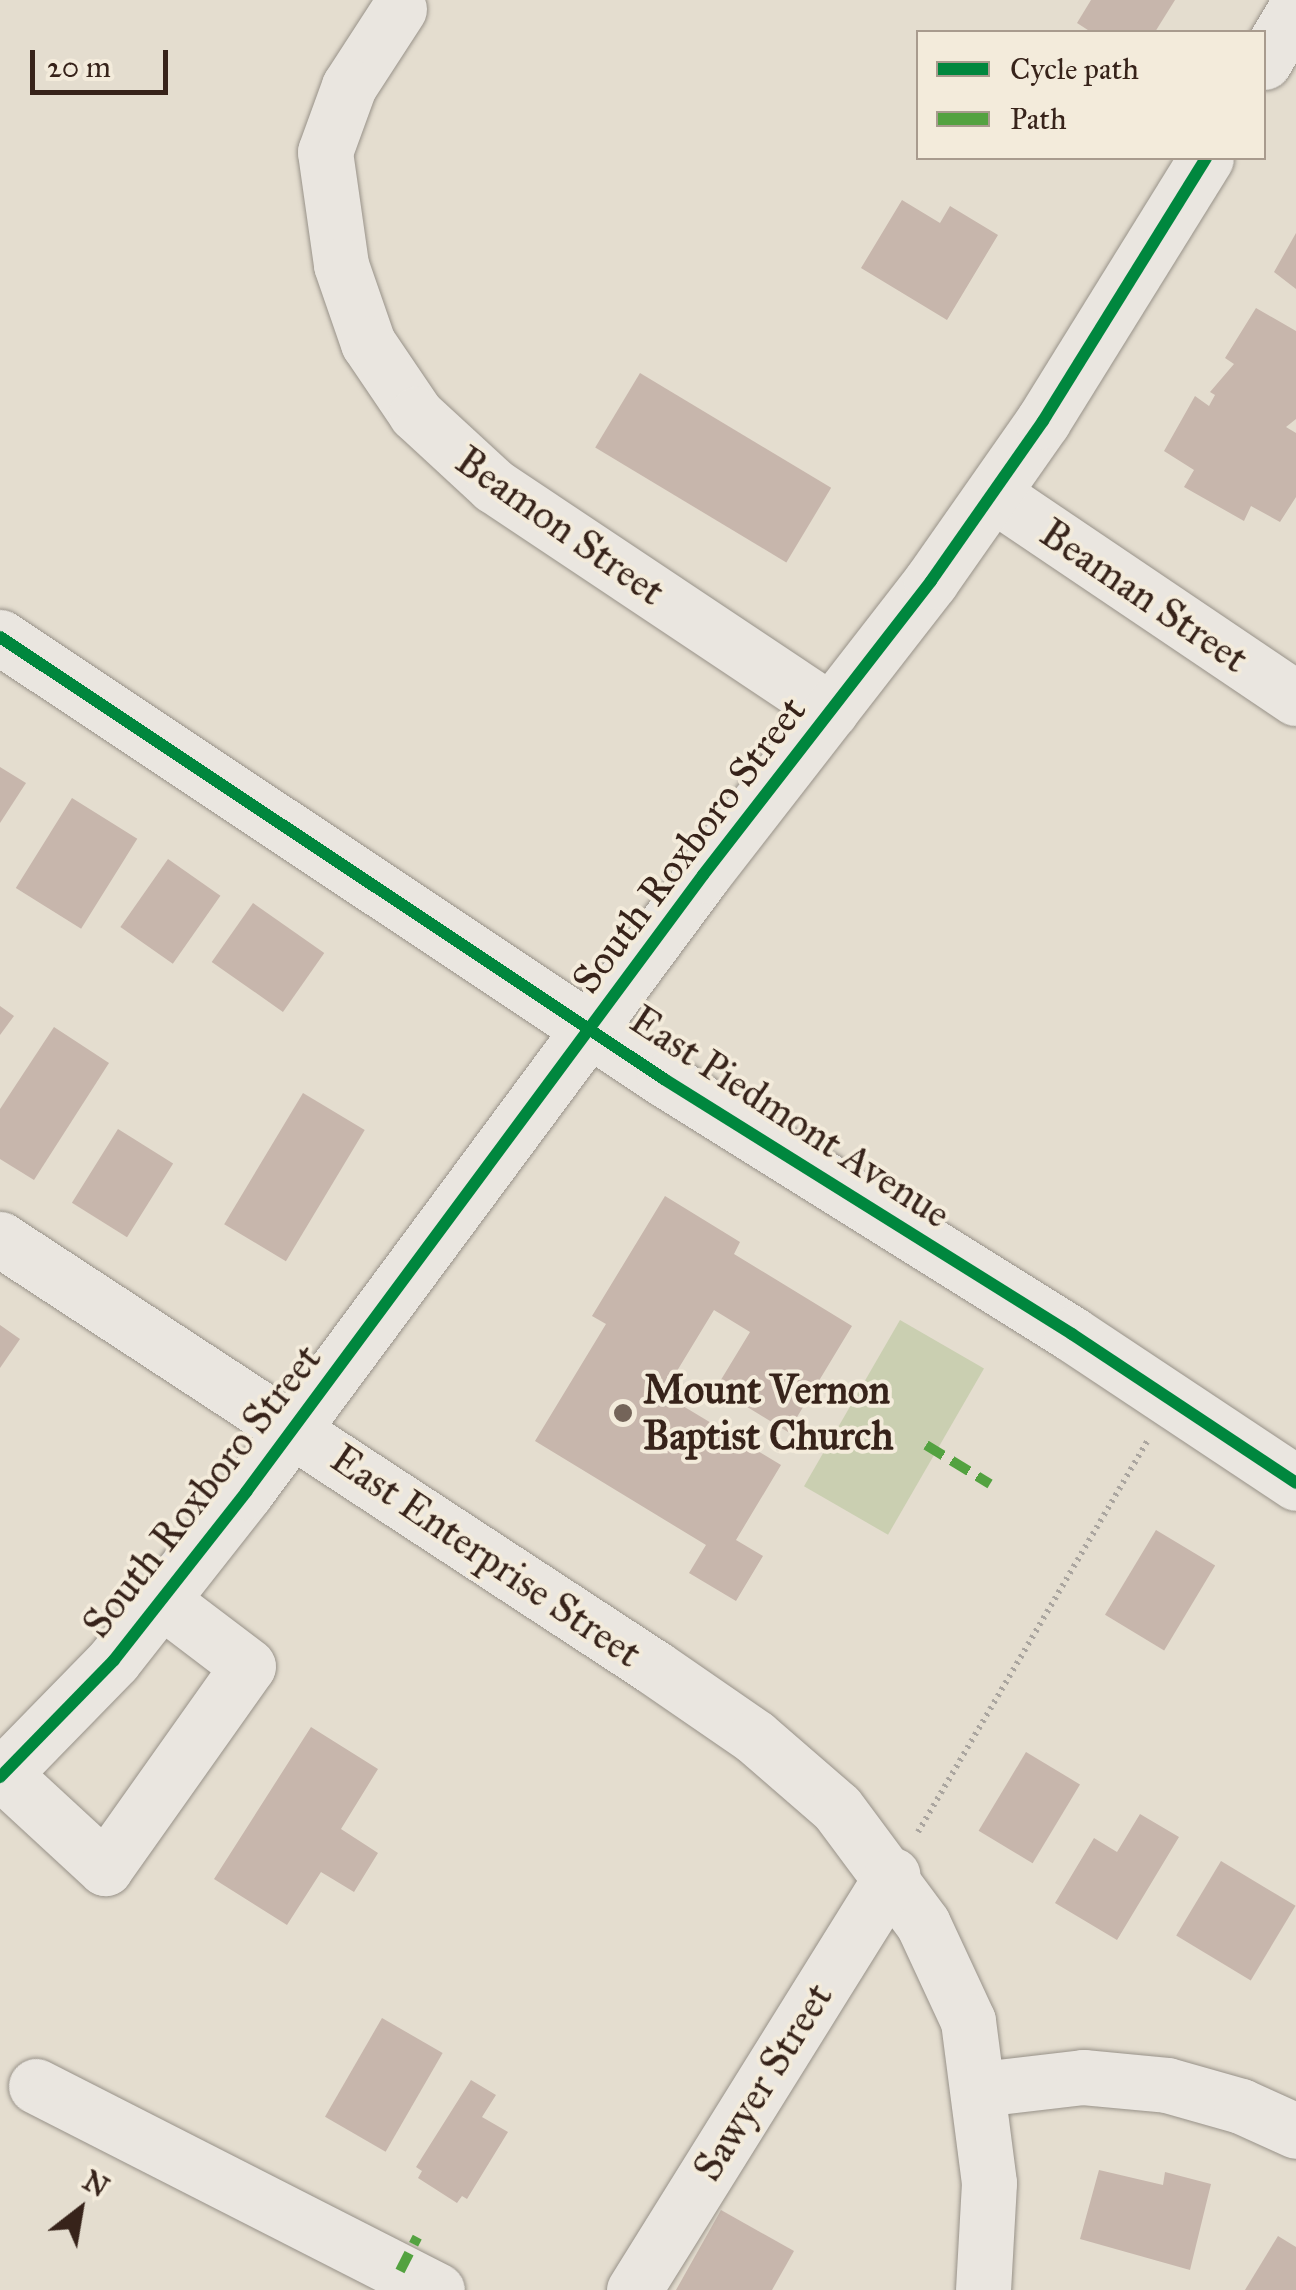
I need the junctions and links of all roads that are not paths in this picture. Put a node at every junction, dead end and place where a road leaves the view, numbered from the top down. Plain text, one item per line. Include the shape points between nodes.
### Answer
1 (1296, 8) edge
2 (399, 9) dead end
3 (1266, 59) edge
4 (1205, 160) edge
5 (993, 494) junction
6 (0, 636) edge
7 (1296, 698) edge
8 (830, 711) junction
9 (592, 1029) junction
10 (0, 1239) edge
11 (293, 1430) junction
12 (1296, 1483) edge
13 (161, 1600) junction
14 (2, 1776) edge
15 (905, 1854) junction
16 (36, 2086) dead end
17 (980, 2088) junction
18 (1296, 2131) edge
19 (437, 2290) edge
20 (634, 2290) edge
21 (983, 2290) edge

1 - 3 street
2 - 8 street, Beamon Street via 348,86 325,152 341,265 368,344 416,414 480,475
4 - 5 street, South Roxboro Street
5 - 7 street, Beaman Street
5 - 8 street, South Roxboro Street
6 - 9 street, East Piedmont Avenue
8 - 9 street, South Roxboro Street
9 - 11 street, South Roxboro Street
9 - 12 street, East Piedmont Avenue
10 - 11 street, East Enterprise Street
11 - 13 street, South Roxboro Street
11 - 15 street, East Enterprise Street via 755,1737
13 - 14 street, South Roxboro Street via 114,1660
13 - 14 street via 248,1666 104,1868
15 - 17 street, East Enterprise Street via 968,2021
15 - 20 street, Sawyer Street
16 - 19 street
17 - 18 street via 1083,2077 1167,2085 1241,2106
17 - 21 street, East Enterprise Street via 989,2182

